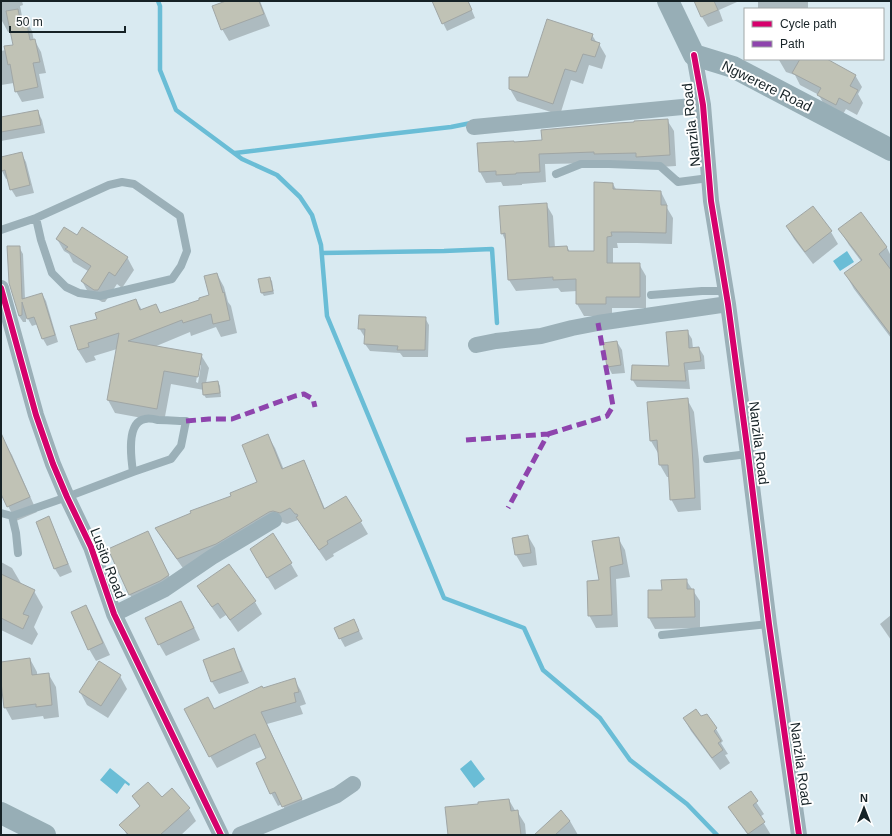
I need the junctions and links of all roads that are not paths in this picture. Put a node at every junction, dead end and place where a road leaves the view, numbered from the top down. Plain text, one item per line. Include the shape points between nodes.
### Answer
1 (668, 1) edge
2 (694, 55) junction
3 (703, 105) junction
4 (474, 127) dead end
5 (891, 150) edge
6 (556, 174) dead end
7 (709, 178) junction
8 (36, 218) junction
9 (1, 230) edge
10 (1, 288) edge
11 (651, 295) dead end
12 (727, 298) junction
13 (476, 345) dead end
14 (748, 454) junction
15 (708, 459) dead end
16 (133, 472) junction
17 (67, 497) junction
18 (1, 513) edge
19 (12, 516) junction
20 (274, 520) dead end
21 (18, 553) dead end
22 (114, 614) junction
23 (768, 624) junction
24 (662, 635) dead end
25 (353, 784) dead end
26 (1, 813) edge
27 (45, 835) edge
28 (221, 835) edge
29 (240, 835) edge
30 (799, 835) edge

1 - 2 street
2 - 3 street, Nanzila Road
2 - 5 street, Ngwerere Road via 733,67
3 - 4 street
3 - 7 street, Nanzila Road
6 - 7 lane via 580,164 609,164 660,166 678,182
7 - 12 street, Nanzila Road
8 - 8 lane via 52,273 66,287 79,292 100,296 172,279 187,251 180,216 134,184 109,184
8 - 9 lane
10 - 17 street, Lusito Road via 36,414
11 - 12 lane via 702,291
12 - 13 street via 541,336
12 - 14 street, Nanzila Road
14 - 15 lane
14 - 23 street, Nanzila Road
16 - 16 lane via 171,459 181,446 186,421 145,419 138,422 132,440
16 - 17 lane
17 - 19 lane
17 - 22 street, Lusito Road via 91,547
18 - 19 lane
19 - 21 lane
20 - 22 street via 212,556 165,589
22 - 28 street, Lusito Road
23 - 24 lane
23 - 30 street, Nanzila Road
25 - 29 street via 337,795
26 - 27 street

